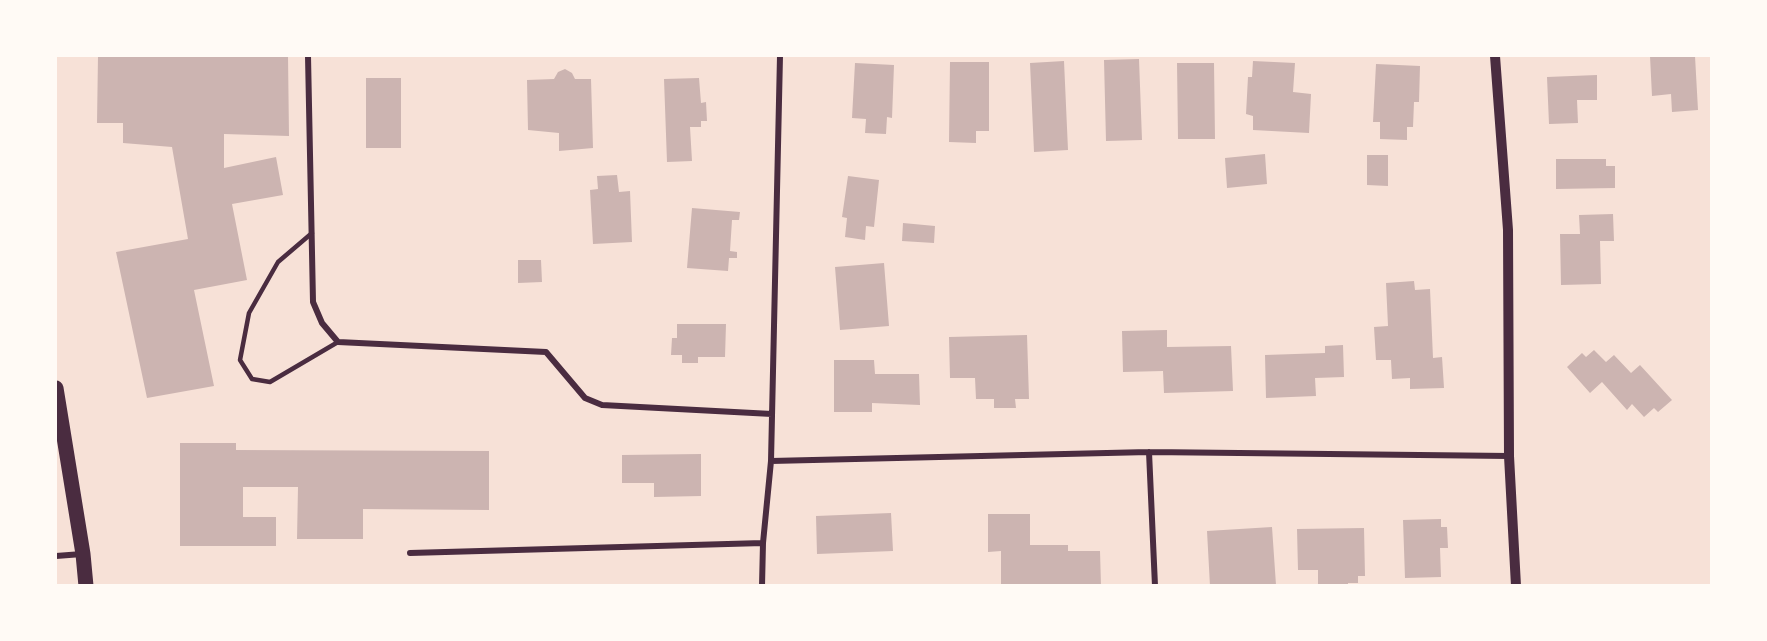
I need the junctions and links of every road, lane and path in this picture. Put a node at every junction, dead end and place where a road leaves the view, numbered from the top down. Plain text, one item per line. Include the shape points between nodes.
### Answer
1 (308, 56) edge
2 (780, 56) edge
3 (1495, 56) edge
4 (312, 233) junction
5 (339, 342) junction
6 (56, 388) edge
7 (772, 414) junction
8 (1149, 453) junction
9 (1509, 456) junction
10 (771, 461) junction
11 (763, 543) junction
12 (410, 553) dead end
13 (83, 554) junction
14 (56, 556) edge
15 (86, 585) edge
16 (762, 585) edge
17 (1155, 585) edge
18 (1516, 585) edge

1 - 4 street
2 - 7 street
3 - 9 street via 1508,230
4 - 5 street via 314,302 322,323
4 - 5 lane via 278,262 249,313 240,360 252,379 270,382
5 - 7 street via 546,351 585,398 602,405
6 - 13 main road
7 - 10 street
8 - 9 street
8 - 10 street
8 - 17 street
9 - 18 street
10 - 11 street
11 - 12 street
11 - 16 street
13 - 14 street
13 - 15 main road

